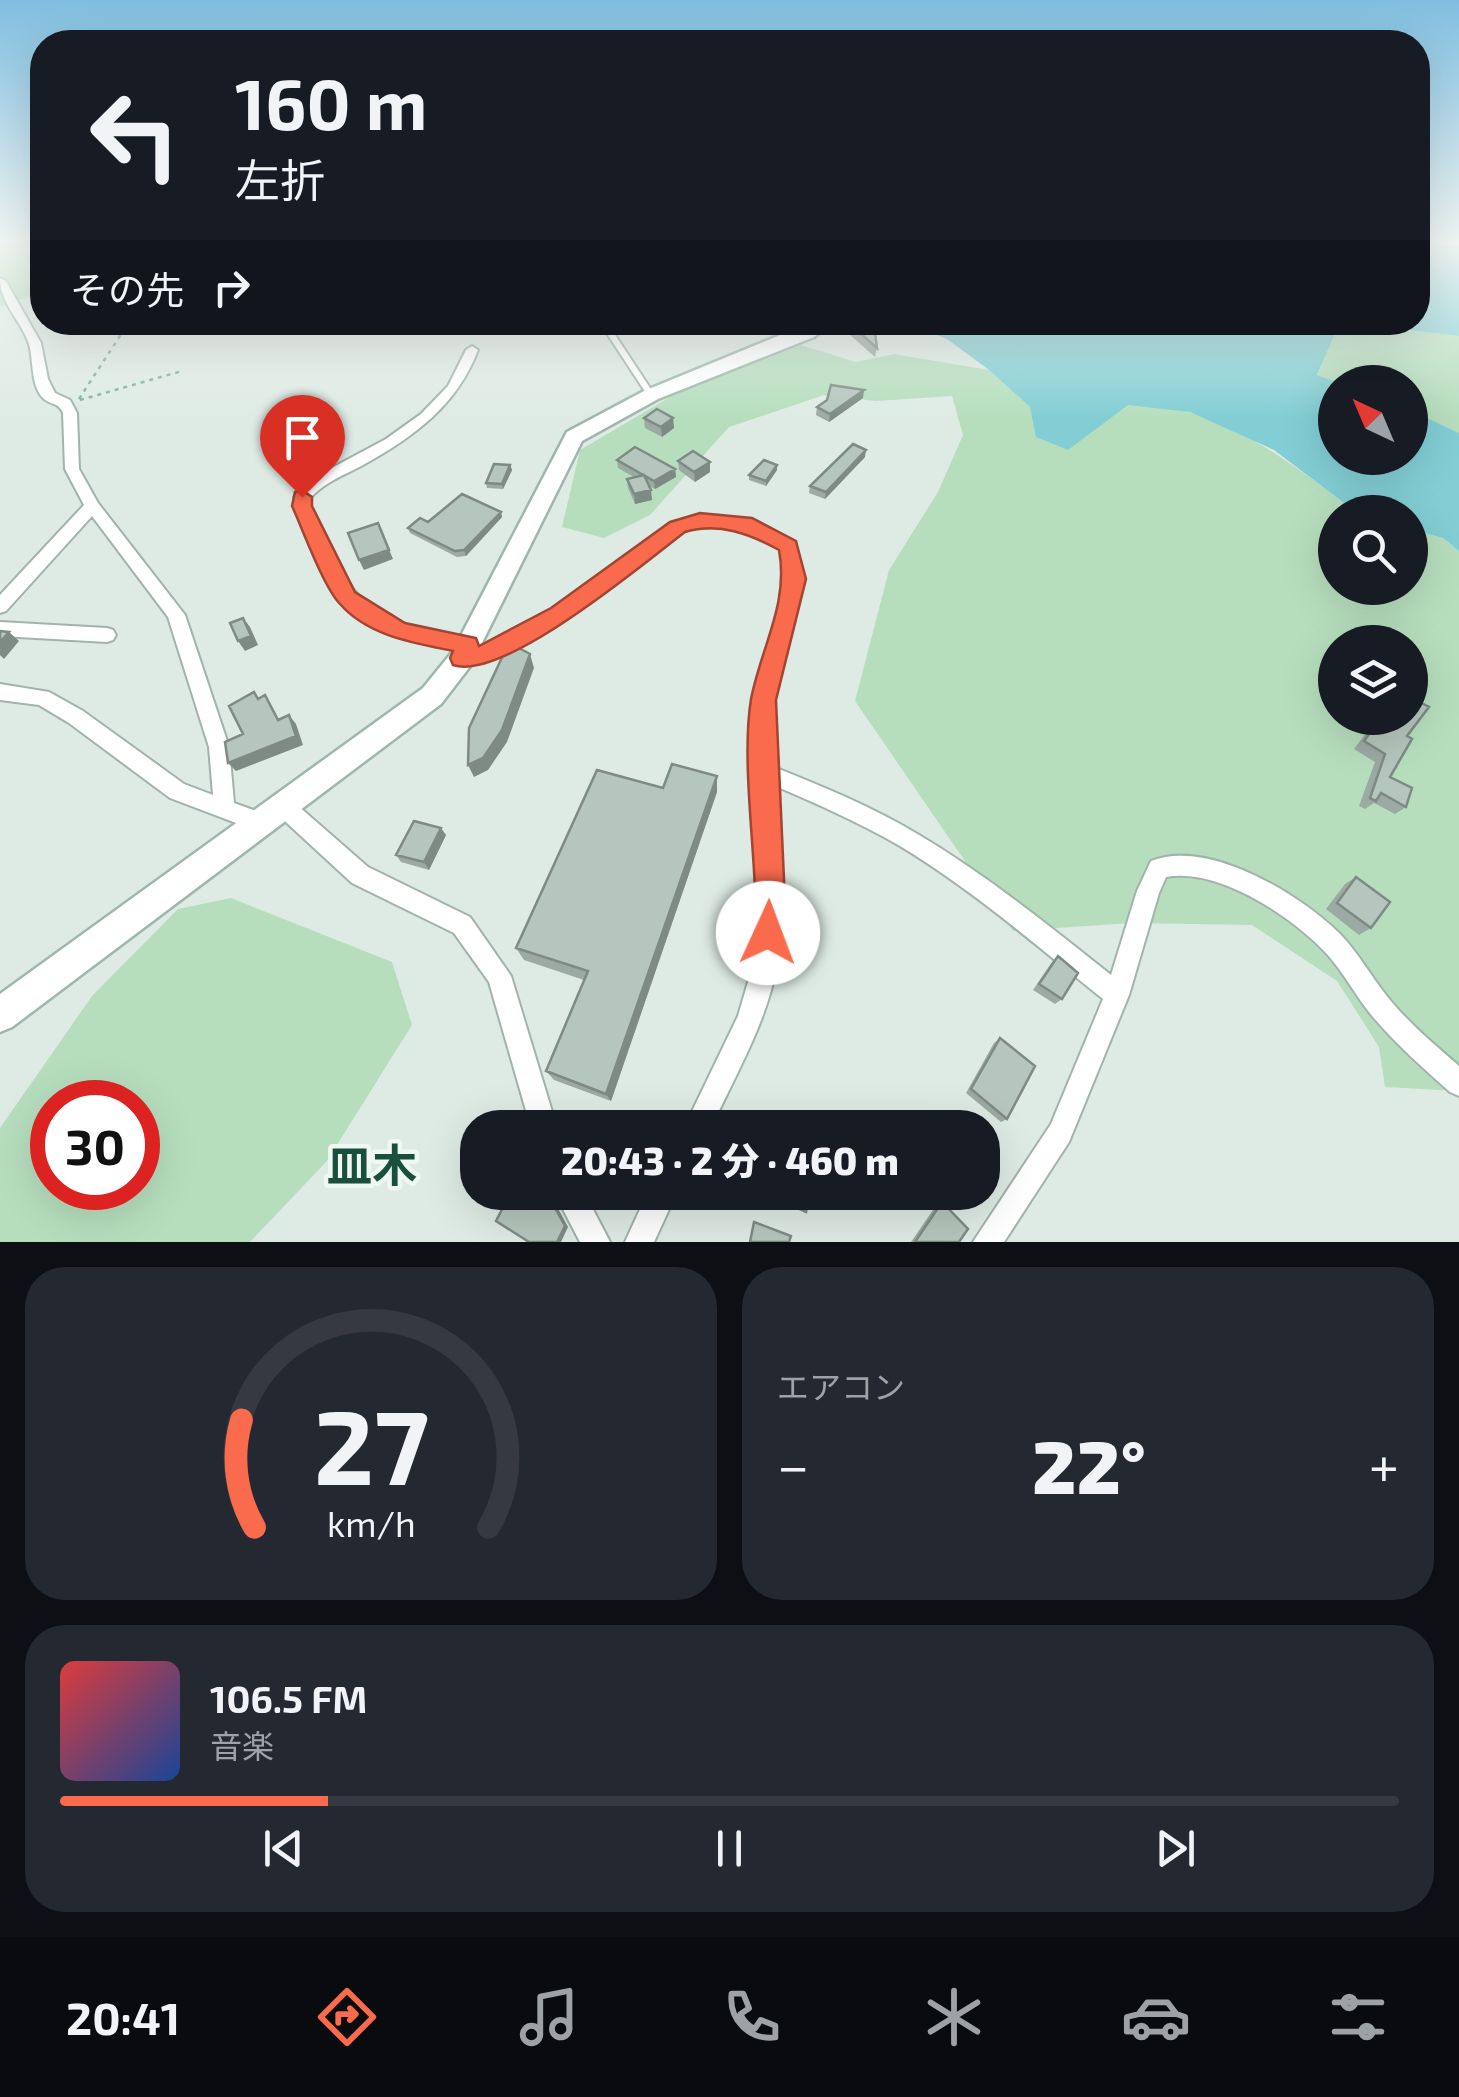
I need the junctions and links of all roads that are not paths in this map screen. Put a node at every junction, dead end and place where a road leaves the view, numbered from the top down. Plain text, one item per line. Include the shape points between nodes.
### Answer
1 (12, 303) edge
2 (30, 335) edge
3 (30, 335) edge
4 (612, 335) edge
5 (803, 335) edge
6 (472, 350) dead end
7 (652, 394) junction
8 (92, 506) junction
9 (0, 576) edge
10 (25, 578) junction
11 (0, 606) edge
12 (0, 629) edge
13 (106, 635) dead end
14 (465, 652) junction
15 (0, 692) edge
16 (763, 772) junction
17 (282, 805) junction
18 (224, 806) junction
19 (260, 822) junction
20 (1117, 995) junction
21 (0, 1015) edge
22 (1459, 1082) edge
23 (539, 1110) edge
24 (705, 1110) edge
25 (578, 1210) edge
26 (654, 1210) edge
27 (596, 1242) edge
28 (639, 1242) edge
29 (988, 1242) edge

1 - 2 street
3 - 8 street via 41,379 70,413 72,468
4 - 7 lane
5 - 7 street
6 - 14 street via 452,393 428,415 302,497 347,598 380,622
7 - 14 street via 574,438
8 - 10 street
8 - 18 street via 176,616 219,747
9 - 10 street
10 - 11 street
12 - 13 street
14 - 16 street via 476,657 508,644 678,527 700,520 752,526 789,546 795,579 764,700
14 - 17 street via 432,696
15 - 18 street via 42,698 177,791
16 - 20 street via 926,851
16 - 24 street via 766,965
17 - 19 street
17 - 23 street via 360,875 462,925 500,976
18 - 19 street
19 - 21 street
20 - 22 street via 1159,868 1176,862 1210,869 1282,902 1327,936 1382,1008
20 - 29 street via 1060,1133
25 - 27 street
26 - 28 street

